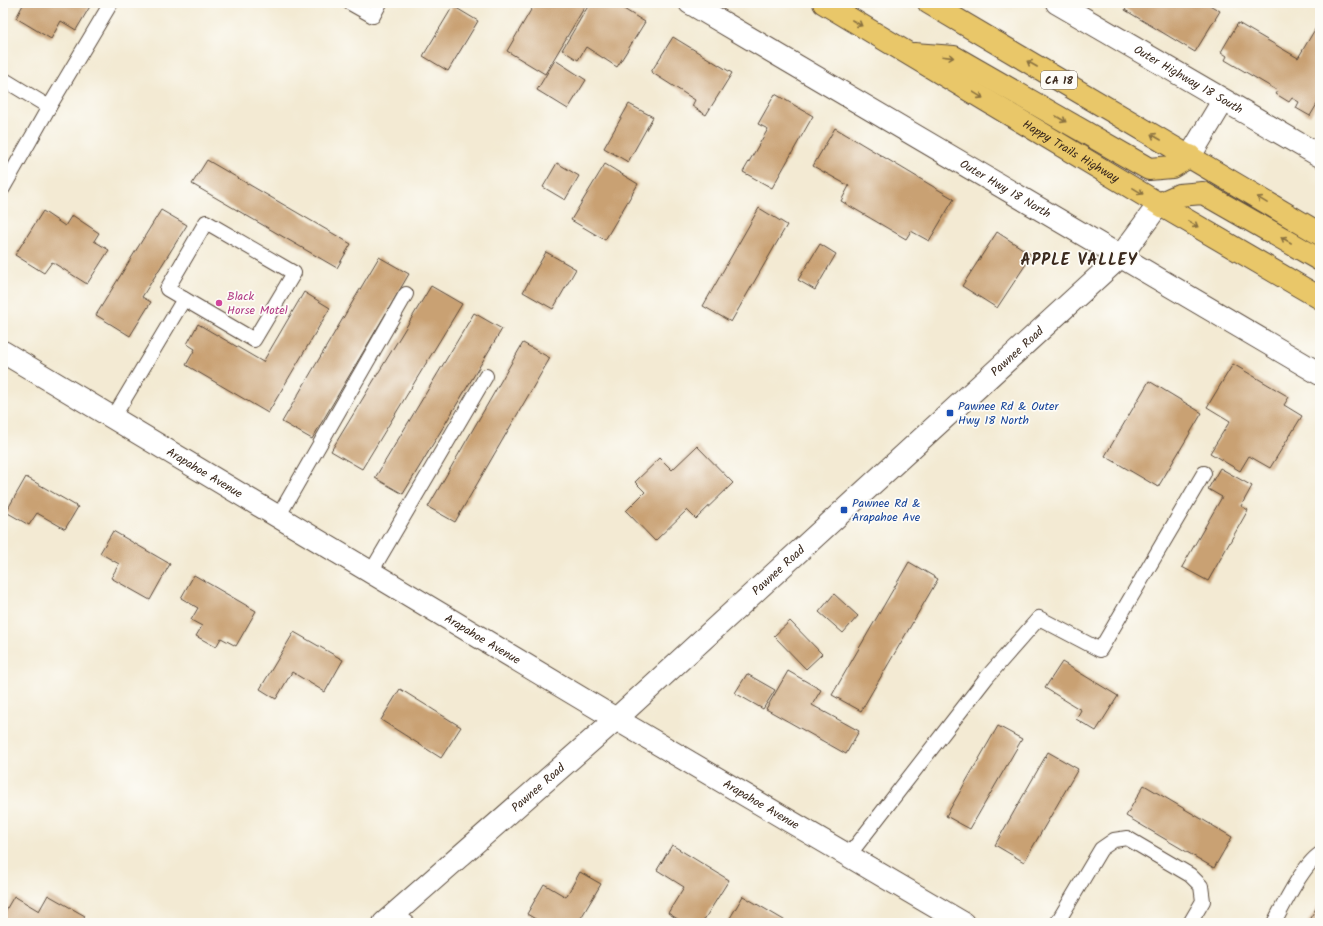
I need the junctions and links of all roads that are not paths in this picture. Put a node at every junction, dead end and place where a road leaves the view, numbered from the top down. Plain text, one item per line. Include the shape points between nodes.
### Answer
1 (111, 3) edge
2 (350, 3) edge
3 (380, 3) edge
4 (690, 3) edge
5 (824, 3) edge
6 (929, 3) edge
7 (1057, 3) edge
8 (909, 53) junction
9 (3, 79) edge
10 (1223, 101) junction
11 (49, 107) junction
12 (1190, 156) junction
13 (1320, 156) edge
14 (3, 188) edge
15 (1159, 204) junction
16 (1320, 234) edge
17 (1120, 257) junction
18 (1320, 260) edge
19 (406, 294) dead end
20 (1320, 298) edge
21 (184, 299) junction
22 (3, 352) edge
23 (1320, 374) edge
24 (486, 376) dead end
25 (113, 418) junction
26 (1204, 473) dead end
27 (278, 516) junction
28 (370, 572) junction
29 (616, 719) junction
30 (1320, 854) edge
31 (849, 855) junction
32 (396, 920) edge
33 (963, 923) edge
34 (1057, 923) edge
35 (1190, 923) edge
36 (1274, 923) edge

1 - 11 lane
2 - 3 lane via 373,16
4 - 17 street, Outer Hwy 18 North
5 -> 8 main road, Happy Trails Highway
12 -> 6 main road, CA 18
7 - 10 street, Outer Highway 18 South
8 -> 12 main road via 954,57 1149,169 1172,167
8 -> 15 main road, Happy Trails Highway
9 - 11 lane
10 - 12 street
10 - 13 street, Outer Highway 18 South
11 - 14 lane
16 -> 12 main road, CA 18
15 - 17 street, Pawnee Road
18 -> 15 main road via 1203,192 1179,195
15 -> 20 main road, Happy Trails Highway
17 - 23 street, Outer Hwy 18 North
17 - 29 street, Pawnee Road
19 - 27 lane
21 - 21 lane via 167,289 206,222 294,273 254,340
21 - 25 lane
22 - 25 street, Arapahoe Avenue
24 - 28 lane
25 - 27 street, Arapahoe Avenue
26 - 31 lane via 1100,650 1039,618 987,677
27 - 28 street, Arapahoe Avenue
28 - 29 street, Arapahoe Avenue
29 - 31 street, Arapahoe Avenue
29 - 32 street, Pawnee Road
30 - 36 lane via 1313,858
31 - 33 street, Arapahoe Avenue
34 - 35 lane via 1101,849 1114,840 1127,838 1190,875 1202,886 1203,901

